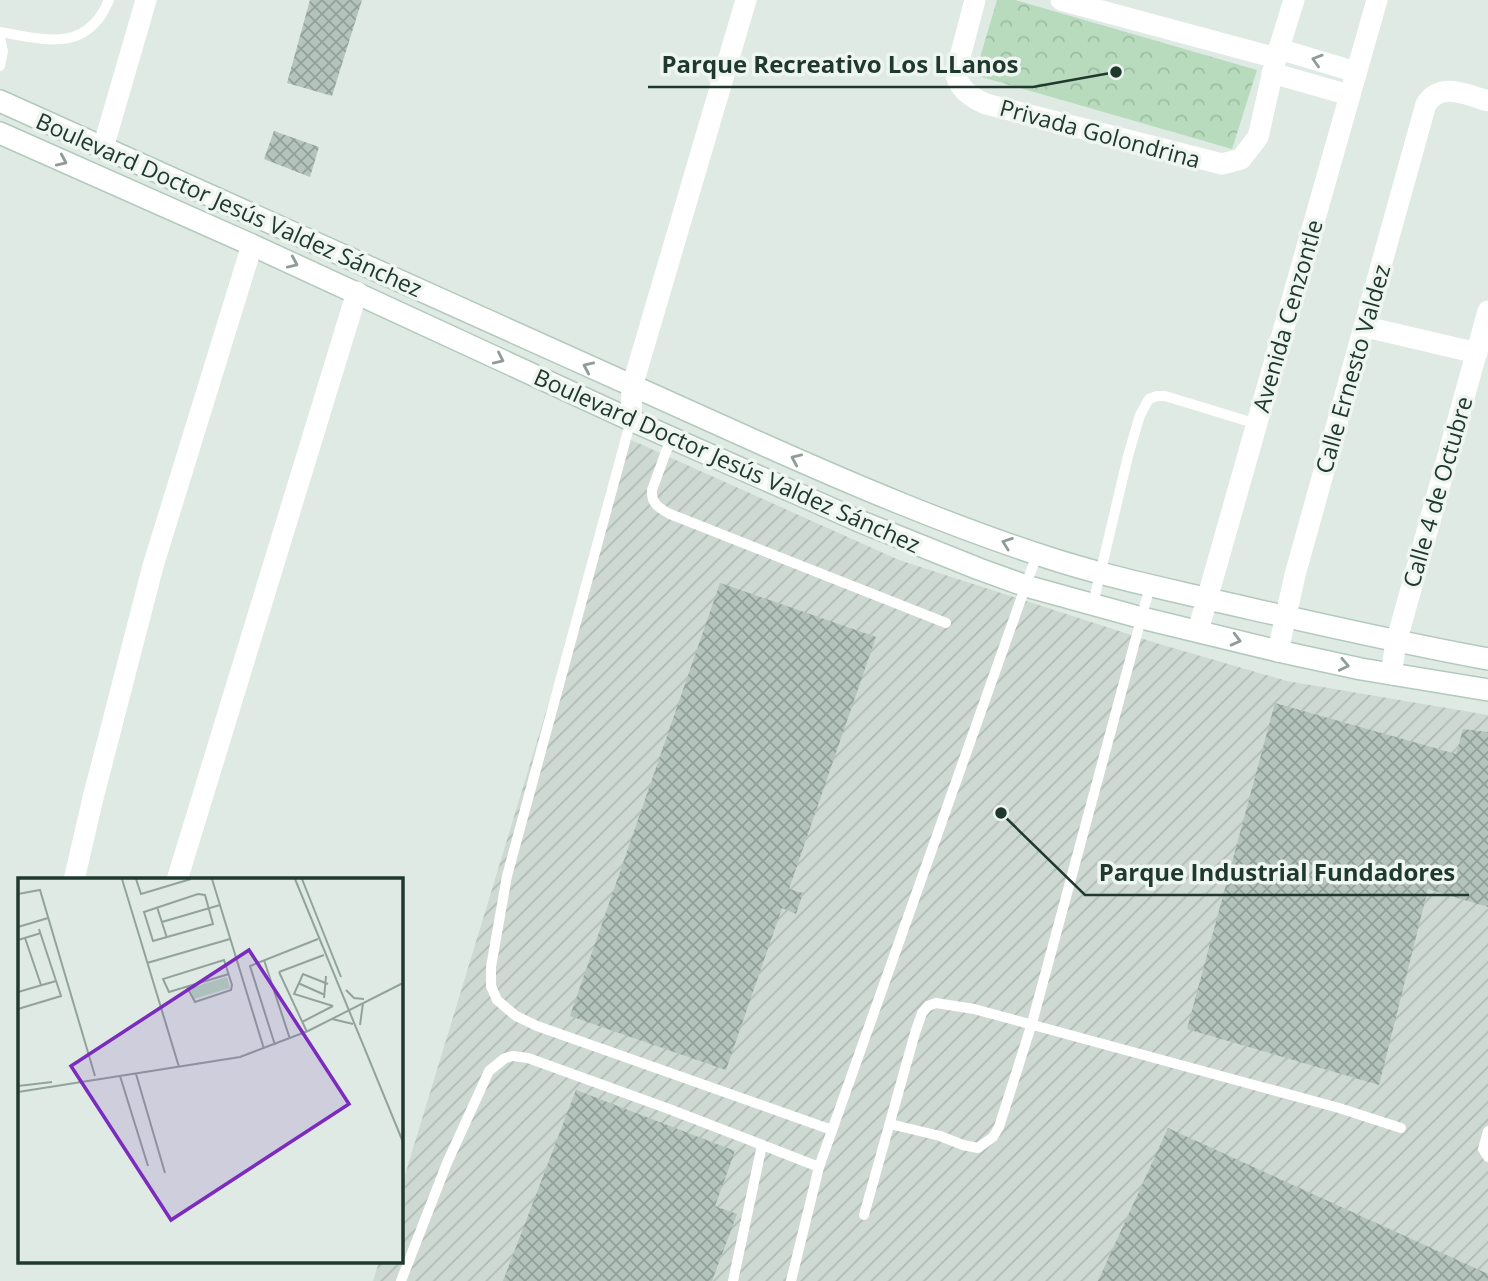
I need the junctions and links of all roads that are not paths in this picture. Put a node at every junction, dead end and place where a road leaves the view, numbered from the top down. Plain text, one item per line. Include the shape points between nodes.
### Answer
1 (109, 0) edge
2 (146, 0) edge
3 (746, 0) edge
4 (975, 0) edge
5 (1061, 0) edge
6 (1294, 0) edge
7 (1377, 0) edge
8 (0, 32) edge
9 (0, 38) edge
10 (1276, 60) junction
11 (0, 66) edge
12 (1356, 72) junction
13 (1349, 95) junction
14 (0, 101) edge
15 (1488, 101) edge
16 (0, 133) edge
17 (103, 148) junction
18 (252, 244) junction
19 (357, 292) junction
20 (1488, 311) edge
21 (1366, 327) junction
22 (1476, 353) junction
23 (632, 387) junction
24 (631, 420) junction
25 (1257, 424) junction
26 (671, 438) junction
27 (1037, 554) junction
28 (1101, 572) junction
29 (1026, 586) junction
30 (1150, 586) junction
31 (1207, 598) junction
32 (1093, 604) junction
33 (1142, 618) junction
34 (1286, 618) junction
35 (947, 623) dead end
36 (1198, 631) junction
37 (1396, 643) junction
38 (1278, 651) junction
39 (1488, 659) edge
40 (1391, 674) junction
41 (1488, 690) edge
42 (75, 878) edge
43 (178, 878) edge
44 (1032, 1023) junction
45 (890, 1124) junction
46 (1401, 1128) dead end
47 (832, 1130) junction
48 (1488, 1131) edge
49 (762, 1145) junction
50 (1488, 1157) edge
51 (819, 1167) junction
52 (864, 1215) dead end
53 (401, 1281) edge
54 (733, 1281) edge
55 (790, 1281) edge

1 - 8 lane via 94,26 76,36 36,38
2 - 17 street
3 - 23 street
4 - 10 street, Privada Golondrina via 956,72 974,98 1213,163 1236,162 1258,137
5 - 10 street
6 - 10 street, Privada Golondrina
7 - 12 street, Avenida Cenzontle
9 - 11 lane
12 -> 10 street
10 - 13 street
12 - 13 street, Avenida Cenzontle
13 - 25 street, Avenida Cenzontle
14 - 17 street, Boulevard Doctor Jesús Valdez Sánchez
15 - 21 street, Calle Ernesto Valdez via 1451,91 1439,92 1426,104
16 -> 18 street, Boulevard Doctor Jesús Valdez Sánchez
23 -> 17 street, Boulevard Doctor Jesús Valdez Sánchez
18 -> 19 street, Boulevard Doctor Jesús Valdez Sánchez
18 - 42 street via 153,566
19 -> 24 street, Boulevard Doctor Jesús Valdez Sánchez
19 - 43 street
20 - 22 street, Calle 4 de Octubre
21 - 22 street
21 - 34 street, Calle Ernesto Valdez
22 - 37 street, Calle 4 de Octubre
23 - 24 street
27 -> 23 street, Boulevard Doctor Jesús Valdez Sánchez via 823,471
24 - 26 street, Boulevard Doctor Jesús Valdez Sánchez
24 - 47 lane via 507,876 491,986 503,1007 537,1026
25 - 28 lane via 1166,396 1146,402 1128,456
25 - 31 street, Avenida Cenzontle
26 - 29 street, Boulevard Doctor Jesús Valdez Sánchez via 859,521
26 - 35 lane via 652,490 656,506
27 - 28 street, Boulevard Doctor Jesús Valdez Sánchez
27 - 29 lane
28 - 30 street, Boulevard Doctor Jesús Valdez Sánchez
28 - 32 lane
29 - 32 street, Boulevard Doctor Jesús Valdez Sánchez
29 - 47 lane
30 - 31 street, Boulevard Doctor Jesús Valdez Sánchez
30 - 33 lane
31 - 34 street, Boulevard Doctor Jesús Valdez Sánchez
31 - 36 street, Avenida Cenzontle
32 - 33 street, Boulevard Doctor Jesús Valdez Sánchez
33 - 36 street, Boulevard Doctor Jesús Valdez Sánchez
33 - 44 lane
34 - 37 street, Boulevard Doctor Jesús Valdez Sánchez
34 - 38 street, Calle Ernesto Valdez
36 -> 38 street, Boulevard Doctor Jesús Valdez Sánchez
37 - 39 street, Boulevard Doctor Jesús Valdez Sánchez
37 - 40 street, Calle 4 de Octubre
38 -> 40 street, Boulevard Doctor Jesús Valdez Sánchez
40 - 41 street, Boulevard Doctor Jesús Valdez Sánchez
44 - 45 lane via 999,1127 985,1144 970,1147
44 - 45 lane via 974,1009 936,1003 928,1006 915,1033
44 - 46 lane
45 - 52 lane
47 - 51 lane
48 - 50 lane via 1483,1149
49 - 51 lane
49 - 53 lane via 528,1058 505,1058 489,1072 466,1118
49 - 54 lane
51 - 55 lane

